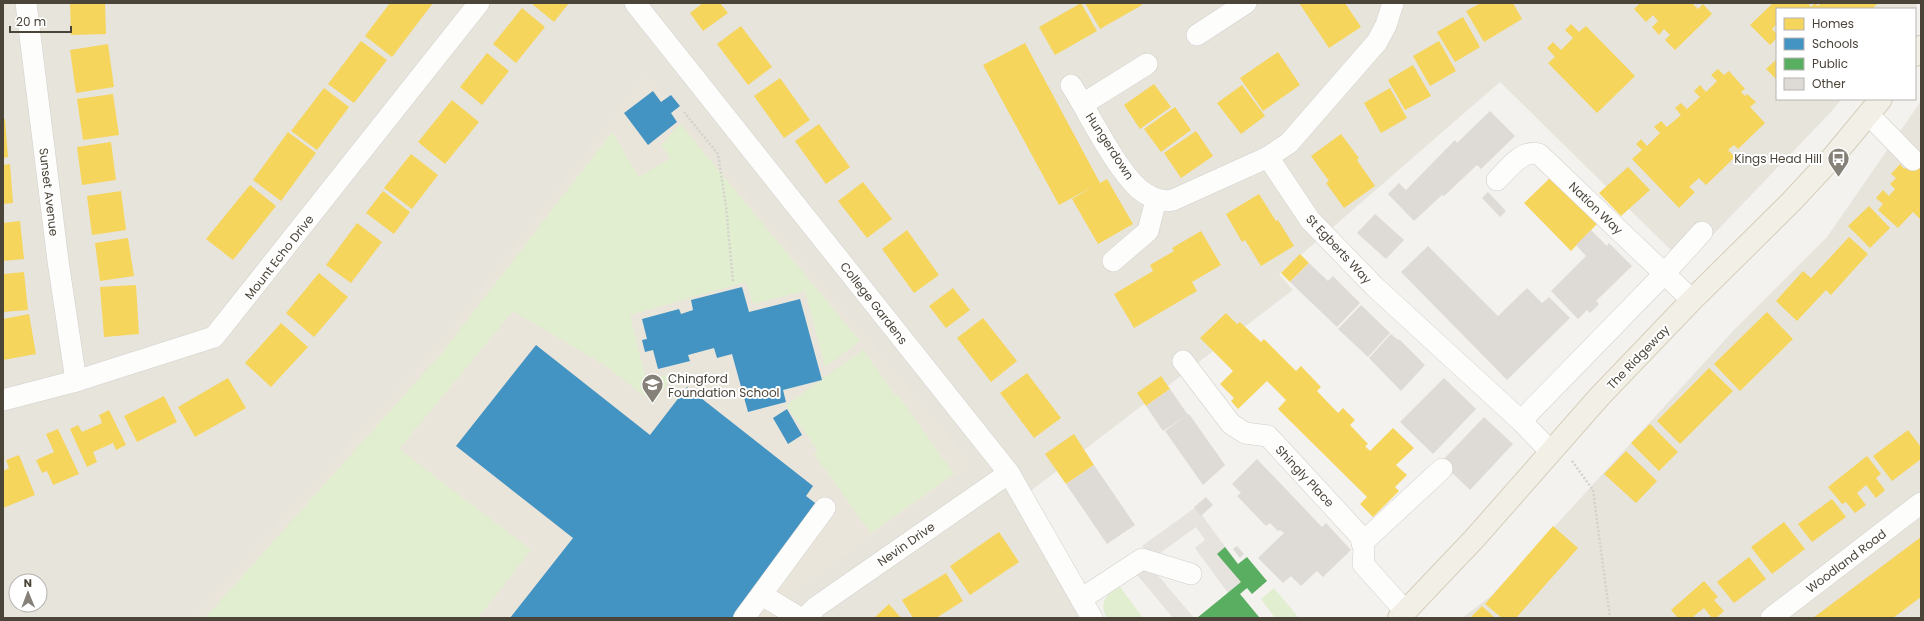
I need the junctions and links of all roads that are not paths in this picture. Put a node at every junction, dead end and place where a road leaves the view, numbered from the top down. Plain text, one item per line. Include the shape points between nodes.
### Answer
1 (26, 3) edge
2 (479, 3) edge
3 (635, 3) edge
4 (1246, 3) edge
5 (1393, 3) edge
6 (1197, 35) dead end
7 (1147, 64) dead end
8 (1071, 85) dead end
9 (1083, 104) junction
10 (1874, 107) edge
11 (1268, 157) junction
12 (1913, 160) dead end
13 (1497, 180) dead end
14 (1156, 200) junction
15 (1702, 232) dead end
16 (1113, 260) dead end
17 (1664, 274) junction
18 (1692, 300) junction
19 (1183, 361) dead end
20 (76, 381) junction
21 (3, 400) edge
22 (1521, 421) junction
23 (1560, 455) junction
24 (1442, 469) dead end
25 (1009, 473) junction
26 (1921, 503) edge
27 (825, 508) dead end
28 (1362, 543) junction
29 (1191, 574) dead end
30 (762, 595) junction
31 (1081, 599) junction
32 (1402, 615) edge
33 (744, 618) edge
34 (800, 618) edge
35 (805, 618) edge
36 (1092, 618) edge
37 (1771, 618) edge

1 - 20 street, Sunset Avenue
2 - 20 street, Mount Echo Drive via 214,338
3 - 25 street, College Gardens
4 - 6 street
5 - 11 street via 1377,42 1289,143
7 - 9 street
8 - 9 street, Hungerdown
9 - 14 street, Hungerdown via 1124,171 1139,188
10 - 12 street
10 - 18 main road, The Ridgeway via 1791,202
11 - 14 street via 1173,200
11 - 22 street, St Egberts Way via 1310,220 1375,288
13 - 17 street, Nation Way via 1523,155 1531,151 1539,154
14 - 16 street via 1148,231
15 - 17 street
17 - 18 street, Nation Way
17 - 22 street
18 - 23 main road, The Ridgeway via 1600,396
19 - 28 street, Shingly Place via 1231,424 1245,433 1268,436 1361,537
20 - 21 street, Mount Echo Drive
22 - 23 street, St Egberts Way
23 - 32 main road, The Ridgeway via 1475,538
24 - 28 street
25 - 31 street, College Gardens
25 - 35 street, Nevin Drive via 816,607
26 - 37 street, Woodland Road
27 - 30 street
28 - 32 street, Shingly Place via 1363,564
29 - 31 street via 1142,559
30 - 33 street
30 - 34 street
31 - 36 street, College Gardens

